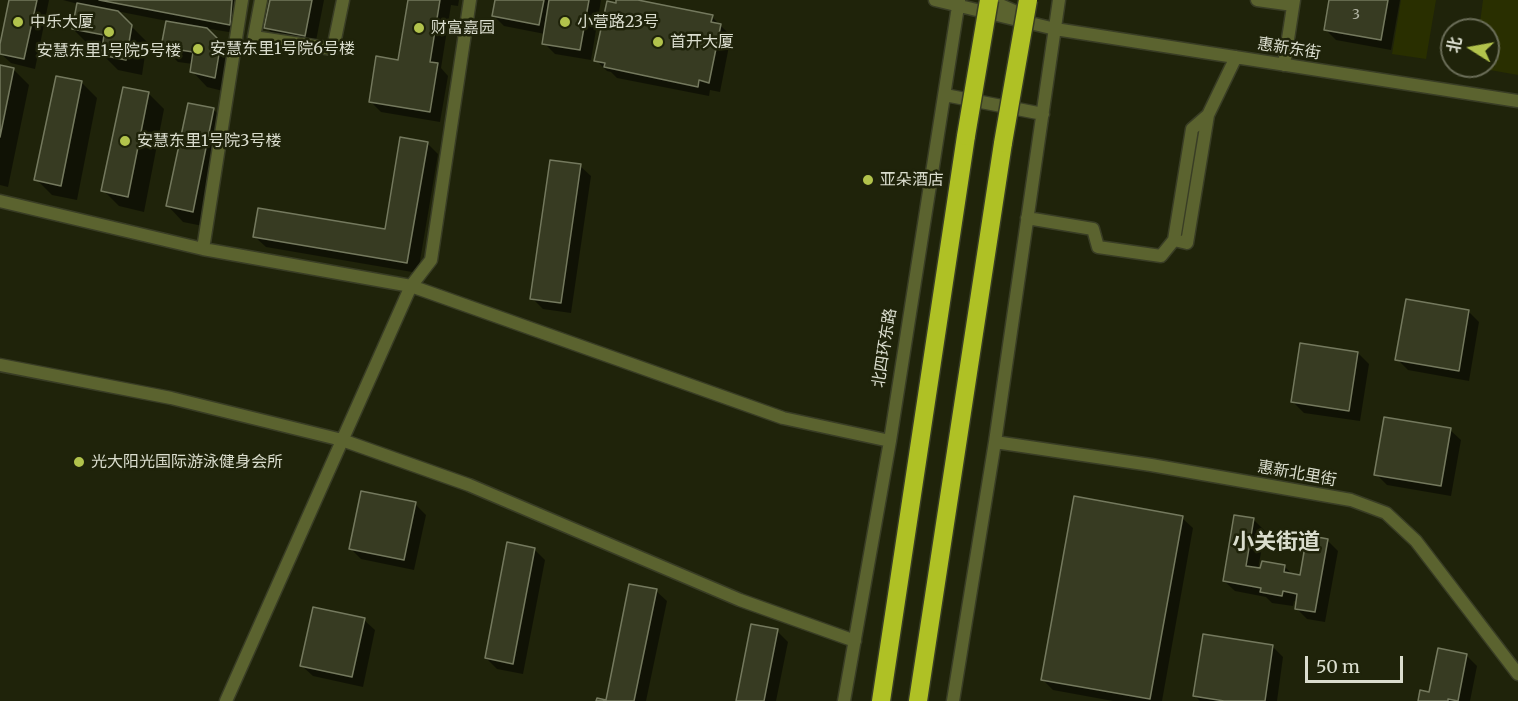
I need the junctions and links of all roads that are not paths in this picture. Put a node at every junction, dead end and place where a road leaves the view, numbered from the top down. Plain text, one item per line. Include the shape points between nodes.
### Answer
1 (242, 0) edge
2 (261, 0) edge
3 (343, 0) edge
4 (470, 0) edge
5 (934, 0) edge
6 (989, 0) edge
7 (1028, 0) edge
8 (1059, 0) edge
9 (1257, 0) edge
10 (959, 2) edge
11 (1293, 2) edge
12 (1055, 29) junction
13 (1236, 57) junction
14 (1284, 65) junction
15 (945, 95) junction
16 (1518, 101) edge
17 (1043, 114) junction
18 (0, 201) edge
19 (1027, 218) junction
20 (203, 249) junction
21 (411, 286) junction
22 (0, 365) edge
23 (342, 440) junction
24 (890, 441) junction
25 (994, 442) junction
26 (855, 641) junction
27 (1518, 674) edge
28 (226, 701) edge
29 (844, 701) edge
30 (881, 701) edge
31 (918, 701) edge
32 (953, 701) edge

1 - 20 street
2 - 3 street via 254,37 333,49
4 - 21 street via 431,260
5 - 10 street
6 - 12 street
6 - 30 highway, bridge
7 - 31 highway, bridge
8 - 12 street
9 - 11 street
10 - 12 street
10 - 15 street, 北四环东路
11 - 14 street
12 - 13 street, 惠新东街
12 - 17 street
13 - 14 street, 惠新东街
13 - 19 street via 1208,115 1192,129 1174,240 1161,256 1098,247 1093,229
14 - 16 street, 惠新东街
15 - 17 street
15 - 24 street, 北四环东路
17 - 19 street
18 - 20 street
19 - 25 street
20 - 21 street
21 - 23 street
21 - 24 street via 783,418
22 - 23 street via 171,398
23 - 26 street via 469,485 740,600
23 - 28 street
24 - 26 street, 北四环东路
25 - 27 street, 惠新北里街 via 1351,500 1386,513 1416,541
25 - 32 street
26 - 29 street, 北四环东路

